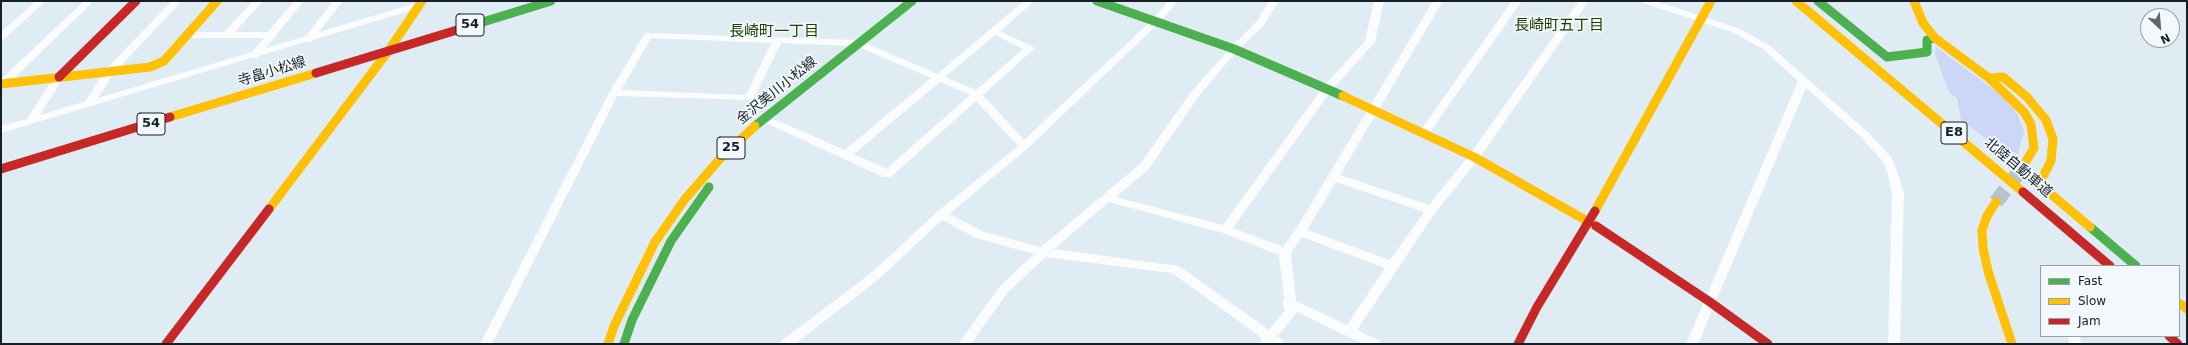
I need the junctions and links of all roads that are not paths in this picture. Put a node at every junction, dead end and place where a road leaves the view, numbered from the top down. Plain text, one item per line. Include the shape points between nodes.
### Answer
1 (41, 1) edge
2 (89, 1) edge
3 (136, 1) edge
4 (177, 1) edge
5 (217, 1) edge
6 (258, 1) edge
7 (298, 1) edge
8 (338, 1) edge
9 (551, 1) edge
10 (912, 1) edge
11 (1030, 1) edge
12 (1097, 1) edge
13 (1173, 1) edge
14 (1274, 1) edge
15 (1379, 1) edge
16 (1438, 1) edge
17 (1517, 1) edge
18 (1584, 1) edge
19 (1646, 1) edge
20 (1711, 1) edge
21 (1796, 1) edge
22 (1818, 1) edge
23 (1914, 1) edge
24 (421, 3) edge
25 (921, 5) dead end
26 (1787, 6) dead end
27 (1701, 18) junction
28 (1156, 21) junction
29 (994, 31) junction
30 (187, 35) junction
31 (227, 35) junction
32 (271, 35) junction
33 (1, 36) edge
34 (1935, 38) junction
35 (308, 40) junction
36 (777, 41) junction
37 (858, 43) junction
38 (869, 46) junction
39 (1234, 49) junction
40 (389, 50) junction
41 (254, 56) junction
42 (109, 72) junction
43 (59, 77) junction
44 (938, 78) junction
45 (1989, 78) junction
46 (1804, 80) junction
47 (1874, 80) dead end
48 (1, 84) edge
49 (1327, 89) junction
50 (614, 94) junction
51 (976, 94) junction
52 (89, 104) junction
53 (1374, 110) junction
54 (30, 122) junction
55 (772, 122) junction
56 (1, 130) edge
57 (1424, 133) junction
58 (1024, 146) junction
59 (846, 155) junction
60 (1474, 157) junction
61 (732, 161) dead end
62 (1, 169) edge
63 (2020, 172) tunnel mouth
64 (717, 177) dead end
65 (1334, 177) junction
66 (1107, 198) junction
67 (1996, 202) tunnel mouth
68 (1431, 210) junction
69 (941, 215) junction
70 (1589, 222) junction
71 (1226, 230) junction
72 (1300, 232) junction
73 (1043, 252) junction
74 (1285, 253) junction
75 (2109, 265) edge
76 (2135, 265) edge
77 (1393, 266) junction
78 (1288, 302) junction
79 (1710, 302) junction
80 (1349, 332) junction
81 (2170, 337) edge
82 (1271, 342) edge
83 (166, 344) edge
84 (486, 344) edge
85 (608, 344) edge
86 (624, 344) edge
87 (786, 344) edge
88 (964, 344) edge
89 (1375, 344) edge
90 (1518, 344) edge
91 (1692, 344) edge
92 (1768, 344) edge
93 (1894, 344) edge
94 (2012, 344) edge
95 (2178, 344) edge

1 - 33 street
2 - 48 street
3 - 43 main road
4 - 42 street
5 - 30 main road
6 - 31 street
7 - 32 street
8 - 35 street
9 - 40 main road, 寺畠小松線 / 54
10 - 37 main road, 金沢美川小松線 / 25
11 - 29 street
12 - 28 main road
13 - 28 street
14 - 39 street via 1261,23
15 - 49 street via 1370,42
16 - 53 street
17 - 57 street
18 - 60 street
19 - 27 street
20 - 27 main road
21 - 75 main road, 北陸自動車道 / E8
22 - 34 main road via 1887,57 1927,52 1927,40
23 - 34 main road via 1924,23
24 - 35 street
24 - 40 main road
25 - 38 main road, 25
26 - 47 main road
27 - 46 street via 1750,37 1766,47
27 - 70 main road
28 - 39 main road
28 - 58 street
29 - 44 street
29 - 51 street via 1030,48
30 - 31 street
30 - 42 main road via 164,61 150,67
31 - 32 street
32 - 41 street
34 - 45 main road
35 - 41 street
36 - 37 street
36 - 50 street via 648,35
36 - 50 street via 749,98
37 - 38 street
37 - 85 main road, 金沢美川小松線 / 25 via 763,119 718,160 685,199 655,242 614,326
38 - 44 street
38 - 55 main road, 25
39 - 49 main road
39 - 66 street via 1195,94 1144,167
40 - 62 main road, 寺畠小松線 / 54
40 - 83 main road
41 - 52 street
42 - 43 main road
42 - 52 street
43 - 48 main road
43 - 54 street
44 - 51 street
44 - 59 street
45 - 63 main road via 2024,112 2031,124 2034,148
45 - 76 main road via 2003,78 2027,97 2046,120 2053,139 2051,161 2039,184
46 - 79 street
46 - 93 street via 1866,136 1886,160 1892,172 1898,194
49 - 53 main road
49 - 71 street
50 - 84 street
51 - 58 street
51 - 59 street via 887,174
52 - 54 street
53 - 57 main road
53 - 65 street
54 - 56 street
55 - 59 street
55 - 61 main road, 25
57 - 60 main road
58 - 69 street
60 - 68 street
60 - 70 main road
64 - 86 main road, 25 via 671,242 632,320
65 - 68 street
65 - 72 street
66 - 71 street
66 - 73 street
67 - 94 main road via 1982,230 1983,248
68 - 77 street
69 - 73 street via 980,235
69 - 87 street via 875,276
70 - 79 main road
70 - 90 main road via 1537,307
71 - 74 street
72 - 74 street
72 - 77 street
73 - 82 street via 1175,269
73 - 88 street via 1004,289
74 - 78 street
77 - 80 street
78 - 80 street
78 - 82 street via 1291,311
79 - 91 street
79 - 92 main road
80 - 89 street
81 - 95 main road

